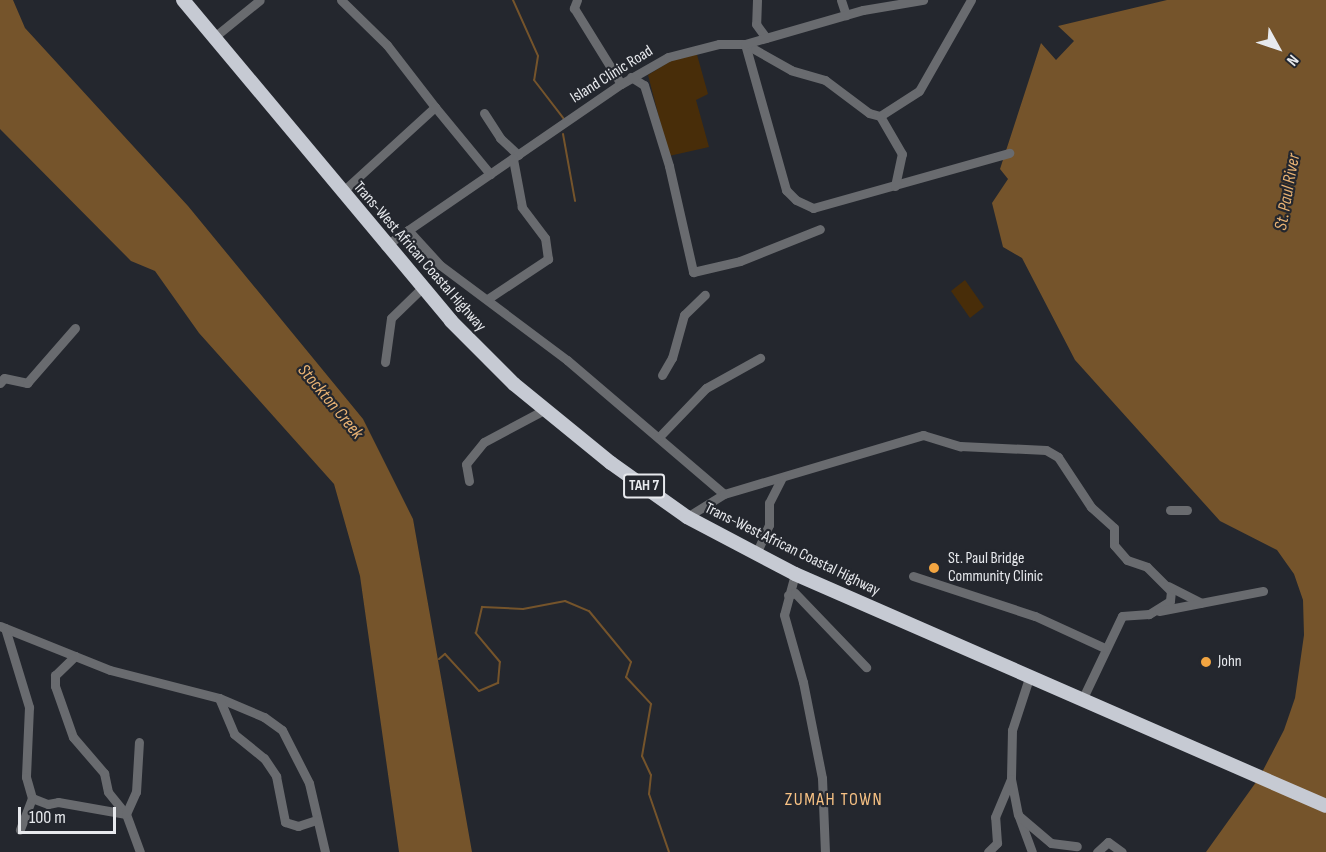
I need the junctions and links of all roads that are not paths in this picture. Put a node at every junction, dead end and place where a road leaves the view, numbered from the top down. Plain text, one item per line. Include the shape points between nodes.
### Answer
1 (183, 0) edge
2 (260, 0) edge
3 (340, 0) edge
4 (577, 0) edge
5 (757, 0) edge
6 (841, 0) edge
7 (860, 0) edge
8 (923, 0) edge
9 (971, 0) edge
10 (862, 10) junction
11 (846, 15) junction
12 (213, 38) junction
13 (766, 38) junction
14 (745, 44) junction
15 (632, 77) junction
16 (621, 84) junction
17 (435, 107) junction
18 (484, 113) dead end
19 (880, 116) junction
20 (1009, 153) dead end
21 (516, 157) junction
22 (490, 174) junction
23 (895, 186) junction
24 (342, 192) junction
25 (820, 229) dead end
26 (408, 230) junction
27 (385, 246) junction
28 (422, 288) junction
29 (705, 295) dead end
30 (489, 298) junction
31 (75, 328) dead end
32 (760, 358) dead end
33 (385, 362) dead end
34 (662, 375) dead end
35 (0, 383) edge
36 (544, 411) junction
37 (659, 436) junction
38 (782, 478) junction
39 (469, 481) dead end
40 (724, 494) junction
41 (1170, 510) dead end
42 (1187, 510) dead end
43 (687, 517) junction
44 (756, 554) junction
45 (795, 574) junction
46 (913, 576) dead end
47 (1164, 583) junction
48 (1263, 591) dead end
49 (788, 595) junction
50 (1203, 604) junction
51 (1149, 614) junction
52 (2, 627) edge
53 (1105, 648) junction
54 (75, 656) junction
55 (866, 667) dead end
56 (1029, 678) junction
57 (219, 698) junction
58 (1082, 700) junction
59 (139, 742) dead end
60 (1011, 779) junction
61 (32, 798) junction
62 (1326, 807) edge
63 (126, 814) junction
64 (1018, 814) junction
65 (317, 820) junction
66 (20, 830) dead end
67 (1077, 846) dead end
68 (140, 852) edge
69 (326, 852) edge
70 (825, 852) edge
71 (988, 852) edge
72 (1031, 852) edge
73 (1097, 852) edge
74 (1122, 852) edge

1 - 12 highway, Trans-West African Coastal Highway / TAH 7
2 - 12 street
3 - 17 street via 387,45
4 - 16 street via 574,8
5 - 13 street via 756,24
6 - 11 street
7 - 10 street
8 - 10 street, Island Clinic Road
9 - 19 street via 919,92
10 - 11 street, Island Clinic Road
11 - 13 street, Island Clinic Road
12 - 24 highway, Trans-West African Coastal Highway / TAH 7
13 - 14 street, Island Clinic Road
14 - 15 street, Island Clinic Road via 681,52
14 - 19 street via 791,70 825,80
14 - 23 street via 786,190 796,200 813,208
15 - 16 street, Island Clinic Road
15 - 25 street via 644,85 669,166 693,272 740,261
16 - 21 street, Island Clinic Road
17 - 22 street
17 - 24 street
18 - 21 street
19 - 23 street via 902,154
20 - 23 street
21 - 22 street, Island Clinic Road
21 - 30 street via 522,207 545,238 548,260
22 - 26 street, Island Clinic Road
24 - 27 highway, Trans-West African Coastal Highway / TAH 7
26 - 27 street, Island Clinic Road
26 - 30 street via 440,265
27 - 28 highway, Trans-West African Coastal Highway / TAH 7
28 - 33 street via 391,318
28 - 36 highway, Trans-West African Coastal Highway / TAH 7 via 480,352
29 - 34 street via 684,315 672,358
30 - 37 street
31 - 35 street via 27,383 4,378
32 - 37 street via 706,388
36 - 39 street via 484,442 466,464
36 - 43 highway, Trans-West African Coastal Highway / TAH 7
37 - 40 street
38 - 40 street
38 - 44 street via 769,503 769,525
38 - 47 street via 923,435 960,446 1046,450 1058,457 1091,507 1114,528 1114,545 1127,560 1147,567
40 - 43 street
41 - 42 street
43 - 44 highway, Trans-West African Coastal Highway / TAH 7
44 - 45 highway, Trans-West African Coastal Highway / TAH 7
45 - 49 street
45 - 56 highway, Trans-West African Coastal Highway / TAH 7
46 - 53 street via 1035,616
47 - 50 street
47 - 51 street via 1171,591 1170,601
48 - 50 street
49 - 55 street via 795,593
49 - 70 street via 784,615 803,682 822,778
50 - 51 street
51 - 53 street via 1122,616
52 - 54 street
52 - 61 street via 29,707 26,777
53 - 58 street
54 - 57 street via 110,670
54 - 63 street via 55,675 55,686 76,742 104,774 108,792
56 - 58 highway, Trans-West African Coastal Highway / TAH 7
56 - 60 street via 1012,730
57 - 65 street via 264,717 282,730 309,783
57 - 65 street via 234,734 264,758 276,776 285,822 298,826
58 - 62 highway, Trans-West African Coastal Highway / TAH 7
59 - 63 street via 136,792
60 - 64 street
60 - 71 street via 995,817 997,843
61 - 63 street via 48,804 58,802
61 - 66 street
63 - 68 street
64 - 67 street via 1051,843
64 - 72 street
65 - 69 street
73 - 74 street via 1108,843

